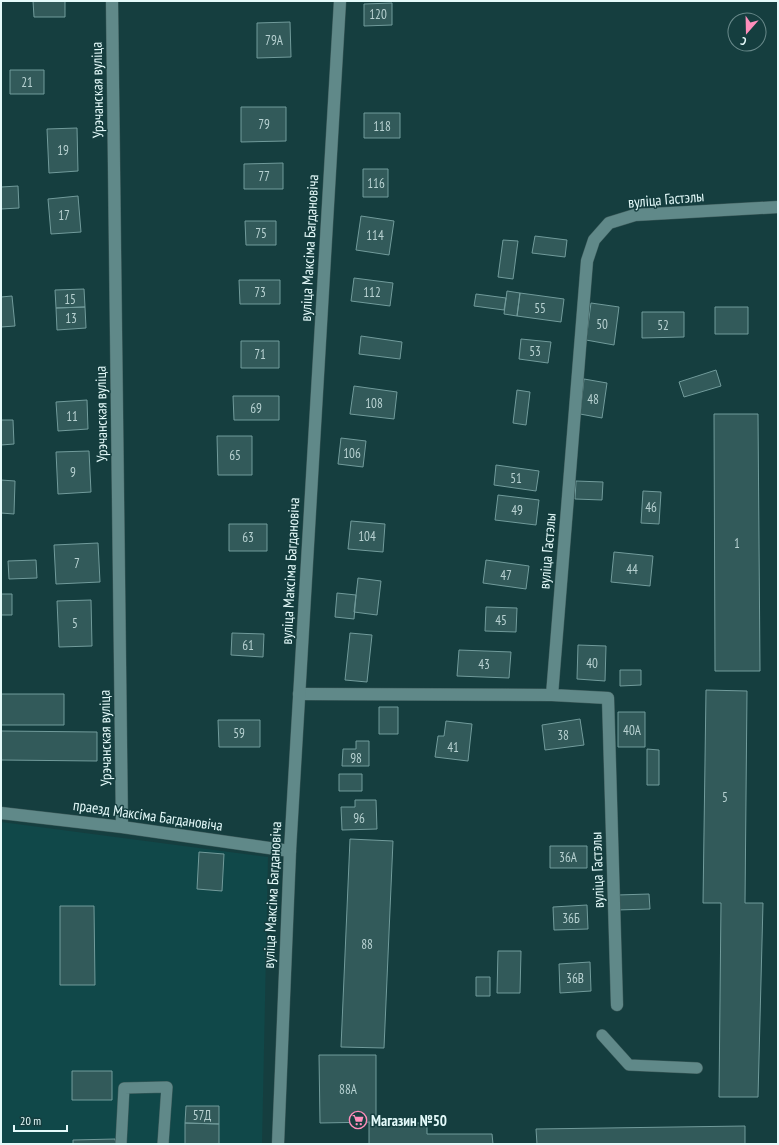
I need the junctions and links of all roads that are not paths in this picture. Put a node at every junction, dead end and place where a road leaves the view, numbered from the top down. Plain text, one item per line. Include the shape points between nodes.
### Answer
1 (112, 1) edge
2 (340, 1) edge
3 (778, 207) edge
4 (299, 694) junction
5 (552, 695) junction
6 (1, 813) edge
7 (122, 827) junction
8 (290, 851) junction
9 (617, 1005) dead end
10 (602, 1035) dead end
11 (697, 1068) dead end
12 (121, 1144) edge
13 (163, 1144) edge
14 (278, 1144) edge

1 - 7 street, Урэчанская вуліца
2 - 4 street, вуліца Максіма Багдановіча
3 - 5 street, вуліца Гастэлы via 636,215 609,223 594,240 587,261
4 - 5 street
4 - 8 street, вуліца Максіма Багдановіча
5 - 9 street, вуліца Гастэлы via 608,698
6 - 7 street, праезд Максіма Багдановіча
7 - 8 street, праезд Максіма Багдановіча
8 - 14 street, вуліца Максіма Багдановіча
10 - 11 lane via 629,1065
12 - 13 lane via 124,1088 167,1087

